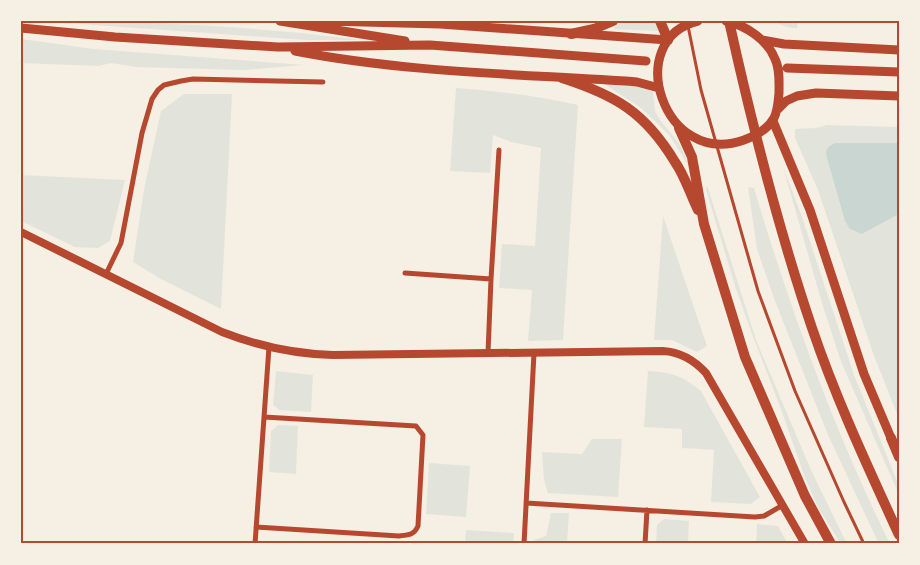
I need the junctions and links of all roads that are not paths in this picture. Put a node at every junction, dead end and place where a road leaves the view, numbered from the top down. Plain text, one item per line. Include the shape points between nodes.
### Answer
1 (280, 21) edge
2 (310, 21) edge
3 (326, 21) edge
4 (614, 21) edge
5 (660, 21) edge
6 (687, 21) edge
7 (698, 21) edge
8 (727, 21) edge
9 (288, 22) edge
10 (21, 28) edge
11 (571, 34) junction
12 (760, 39) junction
13 (668, 40) junction
14 (430, 45) junction
15 (278, 47) junction
16 (899, 50) edge
17 (646, 61) dead end
18 (787, 68) dead end
19 (899, 72) edge
20 (562, 78) junction
21 (323, 82) dead end
22 (659, 88) junction
23 (899, 96) edge
24 (778, 109) junction
25 (773, 120) junction
26 (680, 128) junction
27 (499, 150) dead end
28 (704, 224) junction
29 (21, 232) edge
30 (405, 273) dead end
31 (106, 274) junction
32 (491, 279) junction
33 (269, 347) junction
34 (488, 353) junction
35 (534, 353) junction
36 (264, 417) junction
37 (891, 438) junction
38 (899, 445) edge
39 (899, 457) edge
40 (526, 503) junction
41 (782, 506) junction
42 (647, 510) junction
43 (256, 527) junction
44 (899, 535) edge
45 (255, 544) edge
46 (524, 544) edge
47 (645, 544) edge
48 (805, 544) edge
49 (831, 544) edge
50 (864, 544) edge

1 - 9 main road
2 - 9 main road
3 - 11 main road via 440,24
4 - 11 highway
5 - 13 highway
6 - 50 lane via 701,90 752,273 795,391
7 - 13 main road via 690,23
8 - 12 main road
8 - 44 highway via 769,188 813,330 844,413
9 - 14 main road
10 - 15 main road
11 - 13 main road
12 - 16 main road via 784,44
12 - 24 main road via 776,59
13 - 22 main road via 659,60
14 - 15 main road
14 - 17 main road
15 - 20 main road via 342,60
18 - 19 main road
20 - 22 main road via 637,82
20 - 28 highway via 607,95 650,127 676,163
21 - 31 street via 193,80 173,82 158,90 142,133 121,243
22 - 26 main road via 667,111
23 - 24 main road via 816,93 797,96
24 - 25 main road
25 - 26 main road via 750,138 726,144 700,140
25 - 37 main road via 810,210 864,374
26 - 28 highway via 692,157
27 - 32 street
28 - 49 highway via 746,357 805,496
29 - 31 street
30 - 32 street
31 - 33 street via 216,330
32 - 34 street
33 - 34 street via 333,355
33 - 36 street
34 - 35 street
35 - 40 street
35 - 41 street via 663,351 683,355 698,364
36 - 43 street
36 - 43 street via 416,426 423,435 418,526 409,536
37 - 38 street
37 - 39 highway
40 - 42 street
40 - 46 street
41 - 42 street via 755,517
41 - 48 street
42 - 47 street
43 - 45 street

